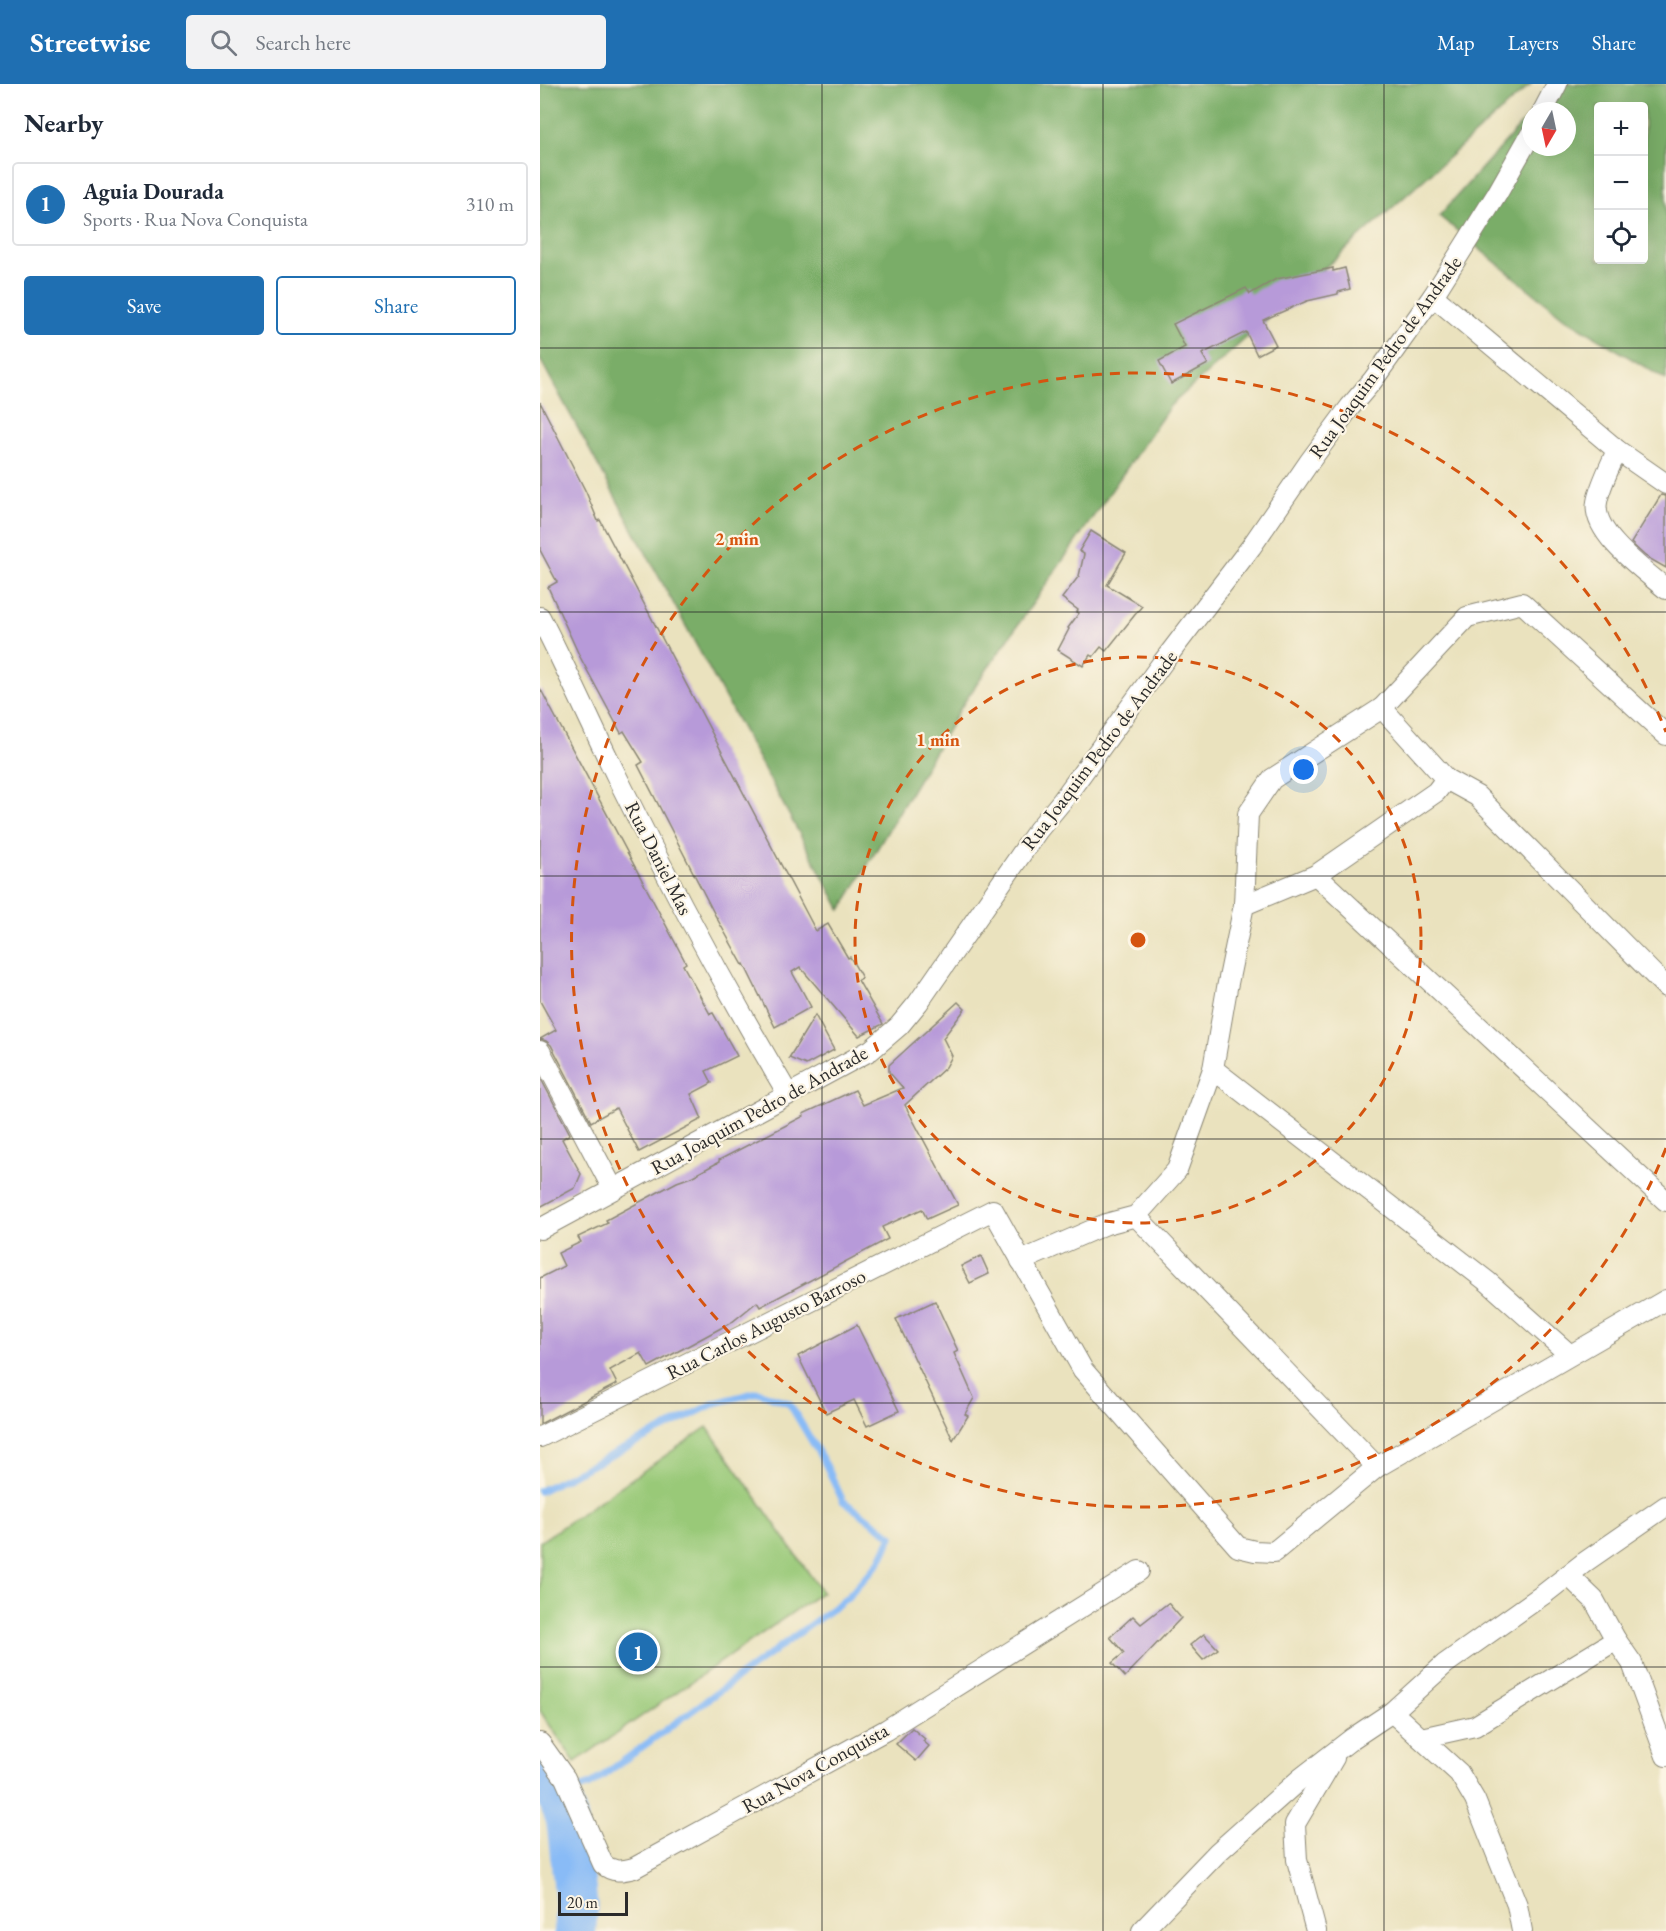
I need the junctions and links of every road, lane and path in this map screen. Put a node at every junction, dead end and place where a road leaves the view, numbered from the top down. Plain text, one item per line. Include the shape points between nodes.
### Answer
1 (1557, 84) edge
2 (1548, 102) edge
3 (1522, 150) edge
4 (1433, 296) junction
5 (1617, 450) junction
6 (1666, 484) edge
7 (1666, 590) edge
8 (540, 616) edge
9 (546, 642) edge
10 (1382, 708) junction
11 (1666, 735) edge
12 (1446, 779) junction
13 (1317, 875) junction
14 (1244, 905) junction
15 (1666, 987) edge
16 (540, 1051) edge
17 (1213, 1068) junction
18 (788, 1094) junction
19 (613, 1189) junction
20 (1666, 1201) edge
21 (1136, 1216) junction
22 (540, 1229) edge
23 (1021, 1261) junction
24 (1666, 1300) edge
25 (1570, 1355) junction
26 (540, 1437) edge
27 (1377, 1467) junction
28 (1666, 1506) edge
29 (1138, 1571) dead end
30 (1568, 1575) junction
31 (1616, 1640) junction
32 (1392, 1712) junction
33 (1421, 1738) junction
34 (540, 1743) edge
35 (1341, 1746) junction
36 (1666, 1756) edge
37 (1142, 1931) edge
38 (1316, 1931) edge
39 (1522, 1931) edge

1 - 2 street
3 - 4 street, Rua Joaquim Pedro de Andrade
4 - 5 street
4 - 18 street, Rua Joaquim Pedro de Andrade via 1038,830 918,1003 871,1050
5 - 6 street
5 - 7 street via 1596,503 1599,518 1612,541
8 - 9 street, Rua Daniel Mas
9 - 18 street, Rua Daniel Mas via 743,1017
10 - 11 street via 1467,617 1522,603
10 - 12 street
10 - 14 street via 1272,779 1248,814
12 - 13 street via 1436,792
12 - 15 street via 1477,796
13 - 14 street
13 - 20 street
14 - 17 street
16 - 19 street
17 - 21 street via 1177,1170
17 - 25 street via 1488,1282
18 - 19 street, Rua Joaquim Pedro de Andrade
19 - 22 street, Rua Joaquim Pedro de Andrade
21 - 23 street via 1106,1224
21 - 27 street
23 - 26 street, Rua Carlos Augusto Barroso via 993,1210
23 - 27 street via 1083,1370 1238,1547 1274,1552
24 - 25 street
25 - 27 street
28 - 30 street
29 - 34 street, Rua Nova Conquista via 886,1730 634,1868 619,1872 603,1864 565,1778
30 - 31 street via 1594,1600
30 - 32 street via 1445,1664
31 - 33 street via 1475,1726
31 - 36 street via 1632,1663
32 - 33 street
32 - 35 street
33 - 39 street via 1459,1773 1475,1800 1516,1905
35 - 37 street via 1218,1852
35 - 38 street via 1295,1824 1297,1860

